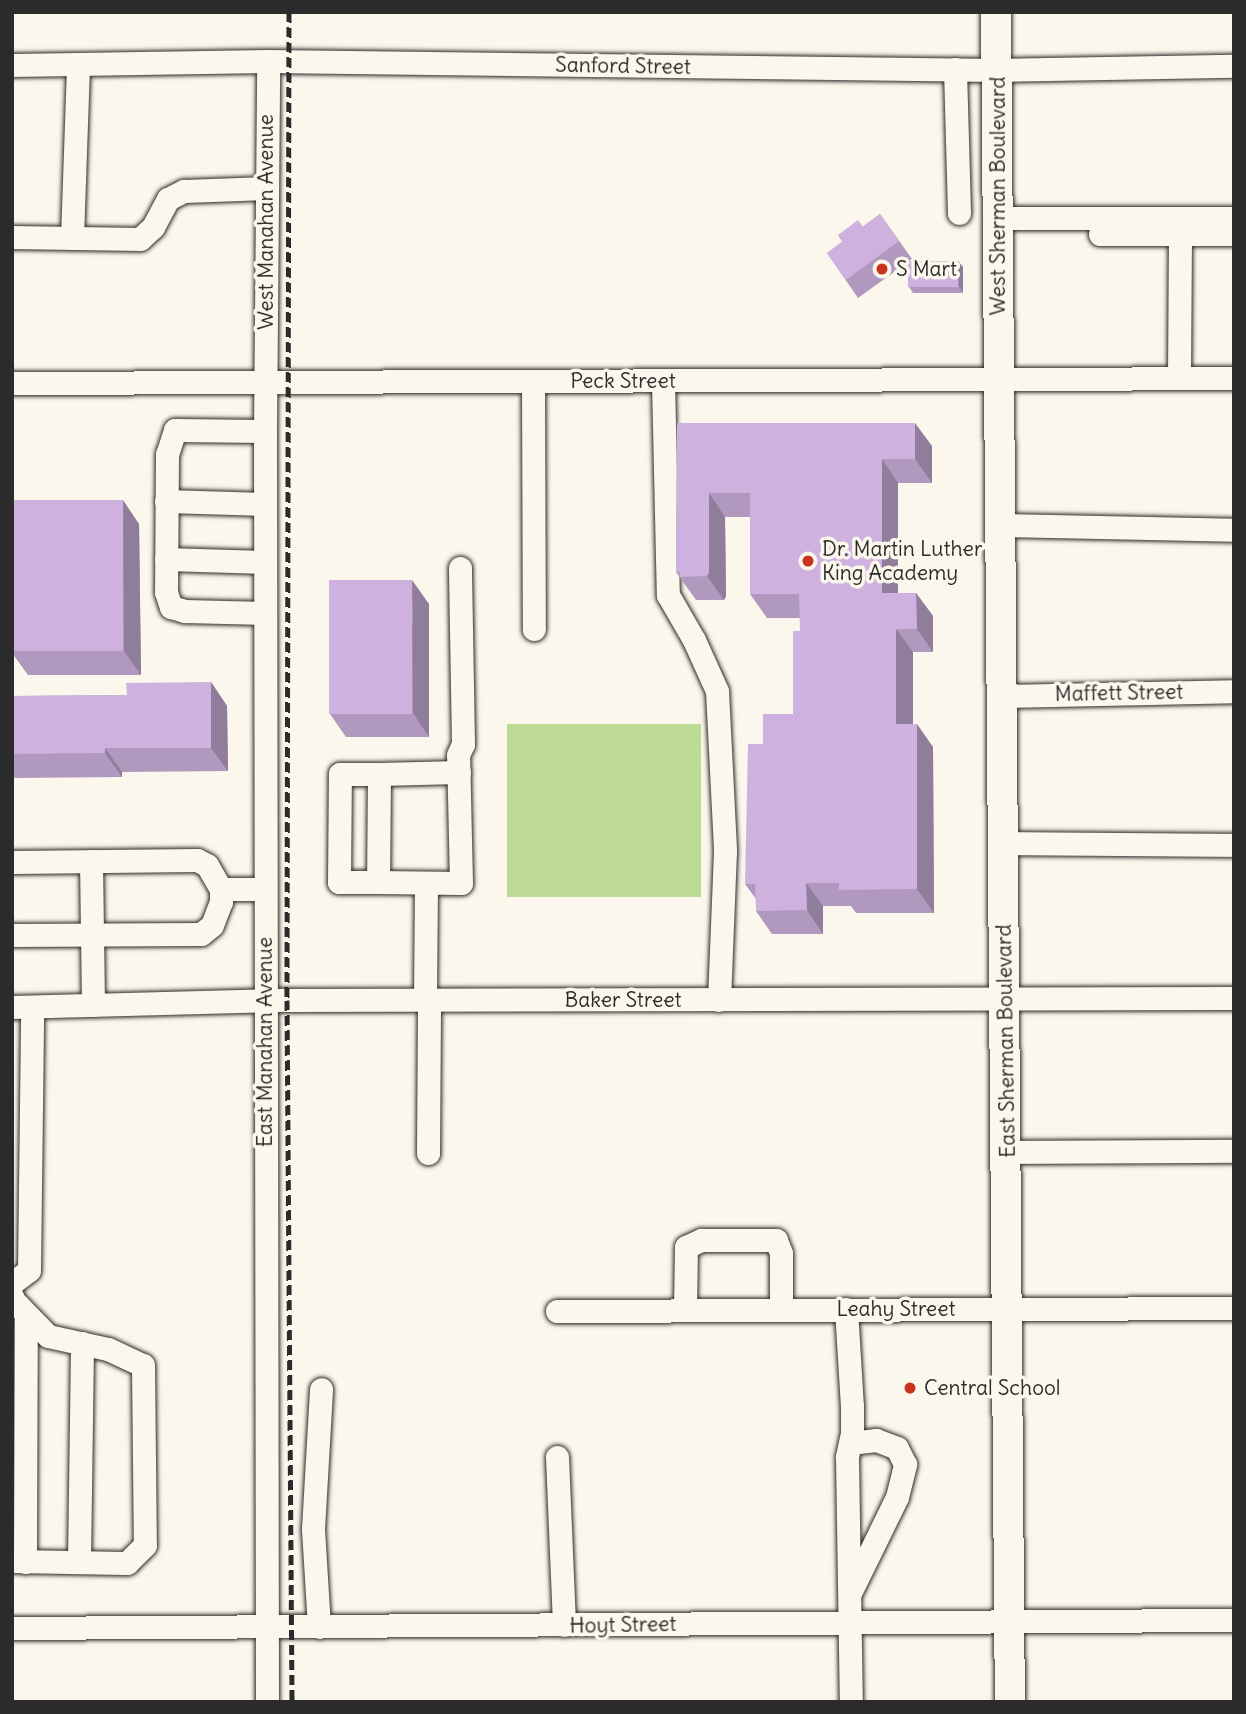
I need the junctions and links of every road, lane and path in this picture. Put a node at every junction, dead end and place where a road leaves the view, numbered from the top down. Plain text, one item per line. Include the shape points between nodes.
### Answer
1 (996, 12) edge
2 (268, 61) junction
3 (12, 65) edge
4 (78, 65) junction
5 (1234, 66) edge
6 (955, 69) junction
7 (997, 70) junction
8 (267, 188) junction
9 (959, 212) dead end
10 (1234, 218) edge
11 (999, 225) junction
12 (1180, 234) junction
13 (1234, 234) edge
14 (12, 237) edge
15 (72, 237) junction
16 (1179, 377) junction
17 (1234, 378) edge
18 (999, 380) junction
19 (663, 381) junction
20 (265, 382) junction
21 (533, 382) junction
22 (12, 383) edge
23 (265, 431) junction
24 (166, 501) junction
25 (265, 504) junction
26 (1001, 525) junction
27 (1234, 530) edge
28 (166, 559) junction
29 (265, 562) junction
30 (460, 568) dead end
31 (265, 612) junction
32 (534, 629) dead end
33 (1234, 691) edge
34 (1004, 696) junction
35 (459, 772) junction
36 (379, 774) junction
37 (1004, 843) junction
38 (1234, 845) edge
39 (91, 861) junction
40 (12, 862) edge
41 (379, 882) junction
42 (426, 883) junction
43 (221, 889) junction
44 (265, 889) junction
45 (12, 935) edge
46 (92, 935) junction
47 (1234, 998) edge
48 (427, 1000) junction
49 (719, 1000) junction
50 (1004, 1001) junction
51 (265, 1002) junction
52 (93, 1006) junction
53 (22, 1007) edge
54 (1234, 1151) edge
55 (1008, 1152) junction
56 (428, 1153) dead end
57 (12, 1283) edge
58 (16, 1302) edge
59 (1009, 1308) junction
60 (1234, 1308) edge
61 (846, 1309) junction
62 (685, 1310) junction
63 (781, 1310) junction
64 (557, 1311) dead end
65 (82, 1343) junction
66 (321, 1389) dead end
67 (850, 1443) junction
68 (556, 1457) dead end
69 (18, 1562) edge
70 (79, 1562) junction
71 (849, 1595) junction
72 (1010, 1620) junction
73 (1234, 1620) edge
74 (849, 1622) junction
75 (564, 1625) junction
76 (318, 1627) junction
77 (12, 1628) edge
78 (266, 1628) junction
79 (267, 1702) edge
80 (851, 1702) edge
81 (1010, 1702) edge

1 - 7 main road, West Sherman Boulevard
2 - 4 street, Sanford Street
2 - 6 street, Sanford Street
2 - 8 street, West Manahan Avenue
3 - 4 street, Sanford Street
4 - 15 street
5 - 7 street, Sanford Street
6 - 7 street, Sanford Street
6 - 9 street
7 - 11 main road, West Sherman Boulevard
8 - 15 street via 184,191 168,199 153,227 140,239
8 - 20 street, West Manahan Avenue
10 - 11 street
11 - 12 street
11 - 18 main road, West Sherman Boulevard
12 - 13 street
12 - 16 street
14 - 15 street
16 - 17 street, Peck Street
16 - 18 street, Peck Street
18 - 19 street, Peck Street
18 - 26 main road, East Sherman Boulevard
19 - 21 street, Peck Street
19 - 49 street via 668,594 718,691 725,851
20 - 21 street, Peck Street
20 - 22 street, Peck Street
20 - 23 street, East Manahan Avenue
21 - 32 street
23 - 24 street via 175,430 167,454
23 - 25 street, East Manahan Avenue
24 - 25 street
24 - 28 street
25 - 29 street, East Manahan Avenue
26 - 27 street
26 - 34 main road, East Sherman Boulevard
28 - 29 street
28 - 31 street via 171,607
29 - 31 street, East Manahan Avenue
30 - 35 street via 463,744
31 - 44 street, East Manahan Avenue
33 - 34 street, Maffett Street
34 - 37 main road, East Sherman Boulevard
35 - 36 street
35 - 42 street via 461,883
36 - 41 street
36 - 41 street via 340,774 339,868 339,882
37 - 38 street
37 - 50 main road, East Sherman Boulevard
39 - 40 street
39 - 43 street via 197,860 207,865
39 - 46 street
41 - 42 street
42 - 48 street
43 - 44 street
43 - 46 street via 212,925 201,934
44 - 51 street, East Manahan Avenue
45 - 46 street
46 - 52 street
47 - 50 street, Baker Street
48 - 49 street, Baker Street
48 - 51 street, Baker Street
48 - 56 street
49 - 50 street, Baker Street
50 - 55 main road, East Sherman Boulevard
51 - 52 street, Baker Street
51 - 78 street, East Manahan Avenue
52 - 53 street, Baker Street
53 - 57 street via 29,1270
54 - 55 street
55 - 59 main road, East Sherman Boulevard
58 - 65 street via 48,1336
58 - 69 street
59 - 60 street, Leahy Street
59 - 61 street, Leahy Street
59 - 72 main road, East Sherman Boulevard
61 - 63 street, Leahy Street
61 - 67 street
62 - 63 street, Leahy Street
62 - 63 street via 686,1247 701,1240 776,1240 781,1253
62 - 64 street, Leahy Street
65 - 70 street
65 - 70 street via 143,1365 145,1545 127,1563
66 - 76 street via 313,1529
67 - 71 street
67 - 71 street via 876,1440 897,1448 905,1464 897,1497
68 - 75 street
69 - 70 street
71 - 74 street
72 - 73 street, Hoyt Street
72 - 74 street, Hoyt Street
72 - 81 main road, East Sherman Boulevard
74 - 75 street, Hoyt Street
74 - 80 street
75 - 76 street, Hoyt Street
76 - 78 street, Hoyt Street
77 - 78 street, Hoyt Street
78 - 79 street, East Manahan Avenue

